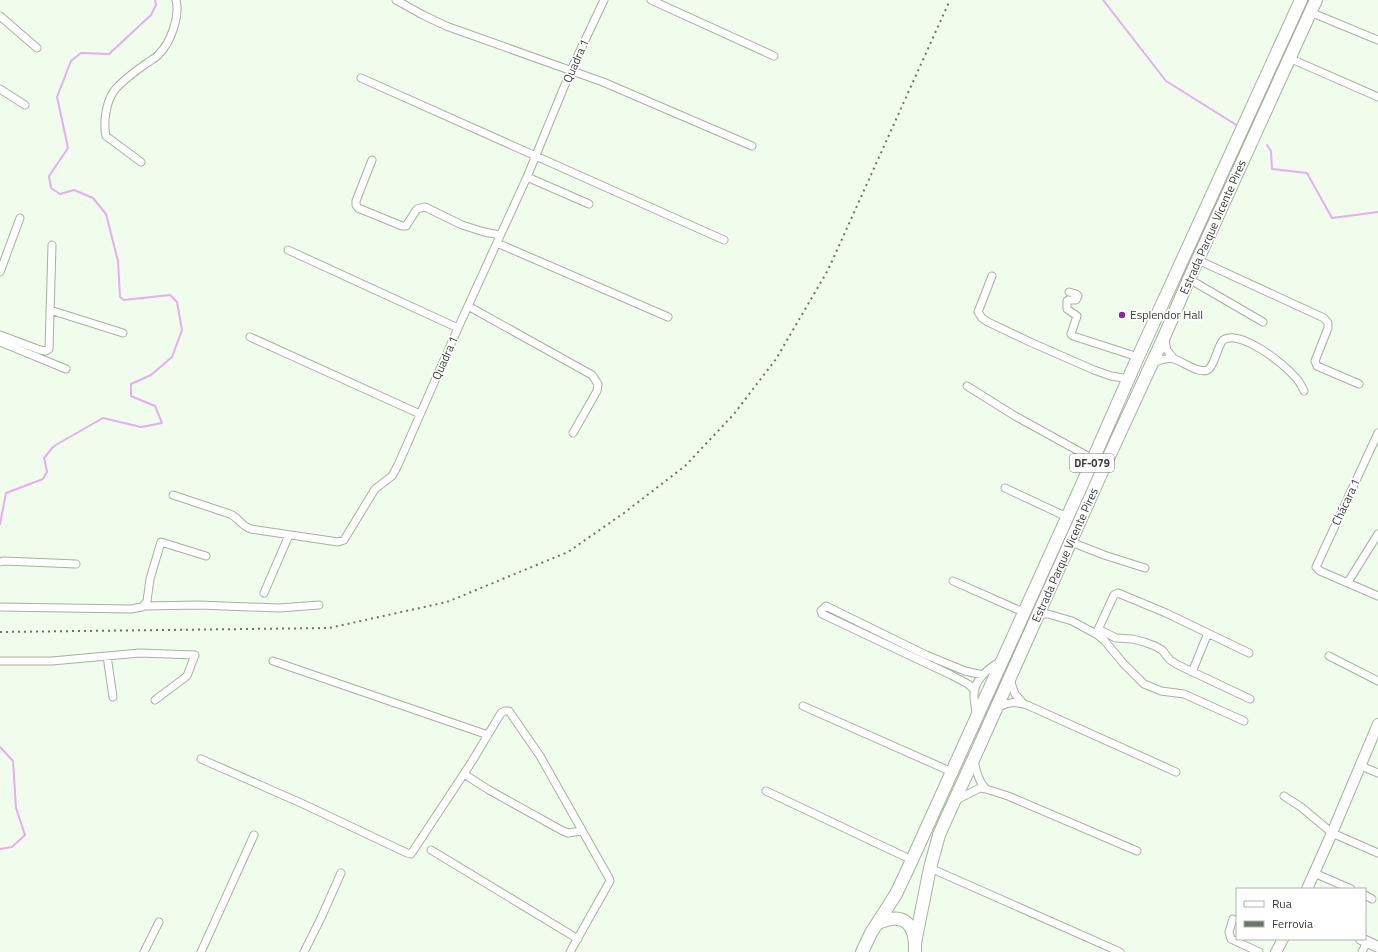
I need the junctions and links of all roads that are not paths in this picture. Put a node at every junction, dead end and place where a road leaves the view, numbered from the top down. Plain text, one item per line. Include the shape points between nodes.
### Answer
1 (176, 0) edge
2 (396, 0) edge
3 (604, 0) edge
4 (651, 0) edge
5 (1316, 0) edge
6 (1299, 4) edge
7 (1310, 12) junction
8 (0, 16) edge
9 (1302, 28) junction
10 (1378, 40) edge
11 (37, 48) dead end
12 (774, 56) dead end
13 (1289, 58) junction
14 (571, 70) junction
15 (361, 78) dead end
16 (0, 89) edge
17 (1378, 97) edge
18 (25, 105) dead end
19 (752, 146) dead end
20 (536, 156) junction
21 (372, 160) dead end
22 (141, 162) dead end
23 (527, 177) junction
24 (589, 204) dead end
25 (20, 218) dead end
26 (500, 236) junction
27 (724, 240) dead end
28 (497, 243) junction
29 (52, 245) dead end
30 (288, 250) dead end
31 (1198, 260) junction
32 (0, 272) edge
33 (992, 276) dead end
34 (1189, 279) junction
35 (1069, 292) dead end
36 (468, 306) junction
37 (50, 310) junction
38 (668, 317) dead end
39 (1263, 322) dead end
40 (458, 328) junction
41 (123, 333) dead end
42 (0, 335) edge
43 (1164, 337) junction
44 (250, 338) dead end
45 (0, 342) edge
46 (1138, 356) junction
47 (1174, 359) junction
48 (1151, 364) junction
49 (66, 369) dead end
50 (1129, 379) junction
51 (1359, 384) dead end
52 (967, 386) dead end
53 (1304, 391) dead end
54 (420, 414) junction
55 (573, 433) dead end
56 (1378, 433) edge
57 (1093, 459) junction
58 (1005, 488) dead end
59 (174, 495) dead end
60 (1084, 514) junction
61 (1067, 516) junction
62 (1077, 529) junction
63 (1378, 534) edge
64 (289, 535) junction
65 (1071, 542) junction
66 (206, 556) dead end
67 (0, 562) edge
68 (76, 564) dead end
69 (1145, 568) dead end
70 (953, 581) dead end
71 (1348, 582) junction
72 (264, 593) dead end
73 (1378, 596) edge
74 (1045, 598) junction
75 (319, 605) dead end
76 (144, 606) junction
77 (0, 607) edge
78 (1023, 612) junction
79 (1055, 615) junction
80 (1038, 618) junction
81 (1097, 631) junction
82 (1208, 633) junction
83 (882, 638) junction
84 (1249, 652) dead end
85 (107, 656) junction
86 (1329, 656) dead end
87 (924, 658) junction
88 (0, 661) edge
89 (273, 661) dead end
90 (1002, 661) junction
91 (954, 666) junction
92 (1192, 672) junction
93 (951, 675) junction
94 (983, 675) junction
95 (1010, 679) junction
96 (1378, 681) edge
97 (975, 690) junction
98 (113, 697) dead end
99 (1250, 699) dead end
100 (155, 700) dead end
101 (1027, 705) junction
102 (803, 706) dead end
103 (997, 708) junction
104 (976, 718) junction
105 (1244, 721) dead end
106 (1378, 724) edge
107 (488, 735) junction
108 (974, 758) junction
109 (201, 759) dead end
110 (1361, 766) junction
111 (952, 772) junction
112 (1176, 772) dead end
113 (1378, 772) edge
114 (464, 774) junction
115 (986, 789) junction
116 (766, 791) dead end
117 (1284, 796) dead end
118 (954, 801) junction
119 (582, 831) junction
120 (1332, 833) junction
121 (254, 835) dead end
122 (431, 850) dead end
123 (1137, 851) dead end
124 (1378, 853) edge
125 (912, 860) junction
126 (930, 868) junction
127 (341, 873) dead end
128 (1314, 873) junction
129 (1307, 888) edge
130 (1349, 888) edge
131 (1366, 896) edge
132 (1372, 899) dead end
133 (1233, 919) dead end
134 (159, 922) dead end
135 (878, 922) junction
136 (578, 939) junction
137 (1282, 940) edge
138 (1364, 940) edge
139 (1378, 947) edge
140 (915, 948) edge
141 (144, 952) edge
142 (201, 952) edge
143 (304, 952) edge
144 (570, 952) edge
145 (862, 952) edge
146 (1120, 952) edge
147 (1259, 952) edge
148 (1276, 952) edge
149 (1362, 952) edge

1 - 22 street via 178,12 164,48 115,90 109,102 105,123 106,136
2 - 14 street via 446,26
3 - 14 street, Quadra 1
4 - 12 street
5 - 7 main road, Estrada Parque Vicente Pires / DF-079
6 - 9 main road via 1305,13
6 - 46 main road, Estrada Parque Vicente Pires / DF-079
7 - 9 main road, Estrada Parque Vicente Pires / DF-079
7 - 10 street
8 - 11 street
9 - 13 main road, Estrada Parque Vicente Pires / DF-079
13 - 17 street
13 - 31 main road, Estrada Parque Vicente Pires / DF-079
14 - 19 street
14 - 20 street, Quadra 1
15 - 20 street
16 - 18 street
20 - 23 street, Quadra 1
20 - 27 street
21 - 26 street via 356,201 358,208 406,226 417,209 423,207 462,225
23 - 24 street
23 - 26 street, Quadra 1
25 - 32 street
26 - 28 street, Quadra 1
28 - 36 street, Quadra 1
28 - 38 street
29 - 37 street
30 - 40 street
31 - 34 main road, Estrada Parque Vicente Pires / DF-079
31 - 51 street via 1324,318 1328,328 1315,363
33 - 50 street via 979,306 978,312 982,318 1005,331 1094,370
34 - 39 street
34 - 43 main road, Estrada Parque Vicente Pires / DF-079
35 - 46 street via 1078,296 1076,300 1066,301 1067,309 1077,316 1073,336
36 - 40 street, Quadra 1
36 - 55 street via 592,375 598,384 597,391
37 - 41 street
37 - 42 street via 48,350 40,350
40 - 54 street, Quadra 1
43 - 47 street via 1167,350
43 - 48 main road, Estrada Parque Vicente Pires / DF-079
44 - 54 street
45 - 49 street
46 - 50 main road, Estrada Parque Vicente Pires / DF-079
47 - 48 street via 1162,359
47 - 53 street via 1199,371 1208,370 1222,340 1234,338 1262,350 1278,361 1293,374
48 - 60 main road, Estrada Parque Vicente Pires / DF-079
50 - 57 main road, Estrada Parque Vicente Pires / DF-079
52 - 57 street
54 - 64 street, Quadra 1 via 395,472 375,489 344,540 338,542
56 - 71 street, Chácara 1 via 1316,567
57 - 61 main road, Estrada Parque Vicente Pires / DF-079
58 - 61 street
59 - 64 street, Quadra 1 via 234,516 246,527
60 - 61 main road via 1076,512
60 - 62 main road, Estrada Parque Vicente Pires / DF-079
61 - 62 main road via 1070,524
61 - 78 main road, Estrada Parque Vicente Pires / DF-079
62 - 65 main road, Estrada Parque Vicente Pires / DF-079
63 - 71 street
64 - 72 street
65 - 69 street
65 - 74 main road, Estrada Parque Vicente Pires / DF-079
66 - 76 street via 161,542
67 - 68 street
70 - 78 street
71 - 73 street
74 - 79 street via 1048,608
74 - 80 main road, Estrada Parque Vicente Pires / DF-079
75 - 76 street via 279,608
76 - 77 street via 131,609
78 - 90 main road, Estrada Parque Vicente Pires / DF-079
79 - 80 street via 1043,614
79 - 81 street
80 - 95 main road, Estrada Parque Vicente Pires / DF-079
81 - 82 street via 1114,595 1118,593
81 - 92 street via 1116,638 1132,639 1155,646 1170,660
81 - 105 street via 1144,684 1161,691 1184,694
82 - 84 street
82 - 92 street
83 - 83 street via 826,606 821,610 822,614
83 - 87 street
85 - 88 street via 52,661
85 - 98 street
85 - 100 street via 140,653 195,655 187,676
86 - 96 street
87 - 91 street
87 - 93 street
89 - 107 street
90 - 94 street
90 - 104 main road, Estrada Parque Vicente Pires / DF-079
91 - 93 street
91 - 94 street
92 - 99 street
93 - 97 street
94 - 97 street
95 - 101 street via 1015,694
95 - 103 main road, Estrada Parque Vicente Pires / DF-079
97 - 104 street
101 - 103 street via 1014,702
101 - 112 street
102 - 111 street
103 - 108 main road, Estrada Parque Vicente Pires / DF-079
104 - 111 main road, Estrada Parque Vicente Pires / DF-079
106 - 110 street
107 - 114 street
107 - 119 street via 501,714 505,711 511,713 540,756
108 - 115 street via 979,779
108 - 118 main road, Estrada Parque Vicente Pires / DF-079
109 - 114 street via 409,854 416,848
110 - 113 street
110 - 120 street
111 - 125 main road, Estrada Parque Vicente Pires / DF-079
114 - 119 street via 561,830 568,833
115 - 118 street via 974,790
115 - 123 street
116 - 125 street
117 - 120 street
118 - 126 main road, Estrada Parque Vicente Pires / DF-079 via 939,835
119 - 136 street via 610,881
120 - 124 street
120 - 128 street
121 - 142 street
122 - 136 street
125 - 135 main road, Estrada Parque Vicente Pires / DF-079 via 896,894
126 - 140 main road, Estrada Parque Vicente Pires / DF-079
126 - 146 street
127 - 143 street
128 - 129 street
128 - 130 street
131 - 132 street
133 - 147 street via 1229,932 1230,939
134 - 141 street
135 - 140 main road, DF-079 via 894,918 909,924 914,933
135 - 145 main road, DF-079
136 - 144 street
137 - 148 street
138 - 139 street
138 - 149 street

